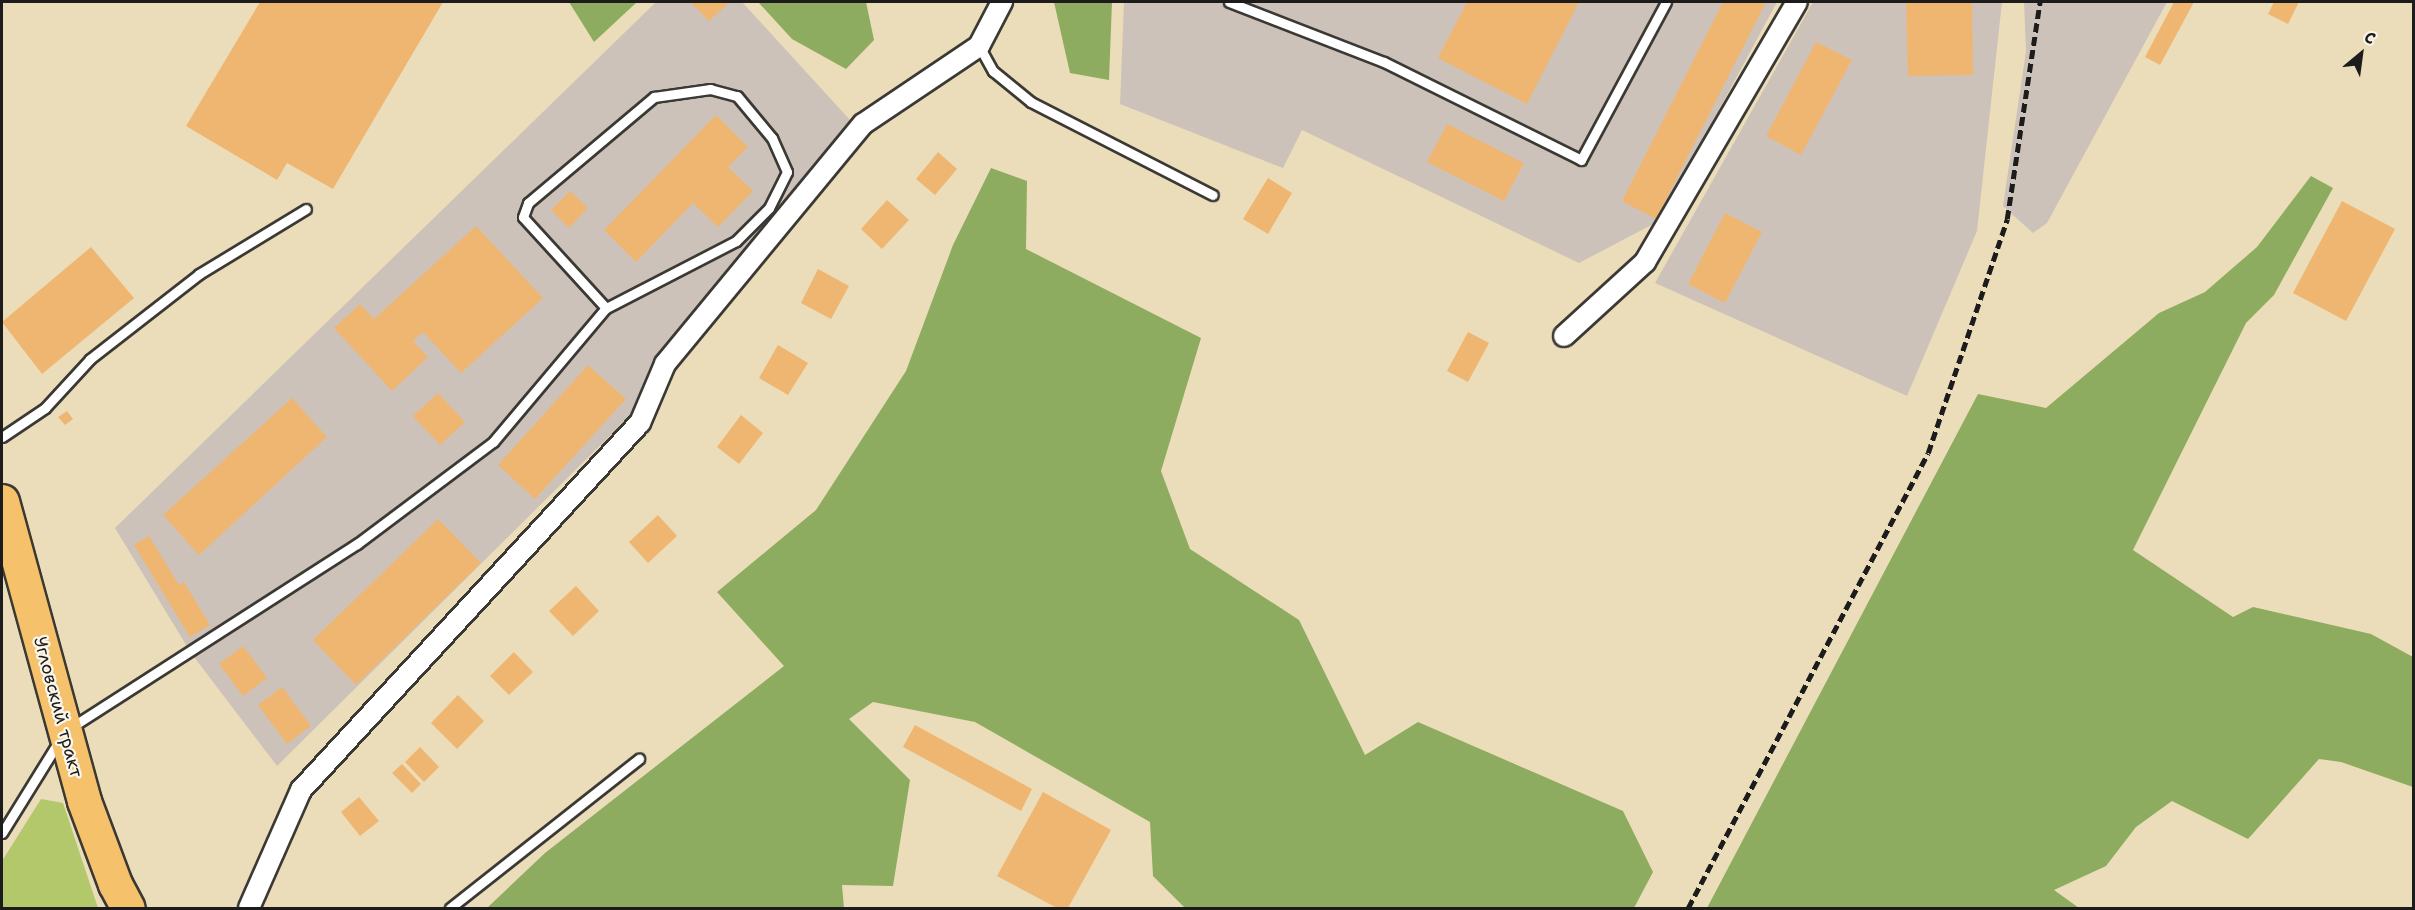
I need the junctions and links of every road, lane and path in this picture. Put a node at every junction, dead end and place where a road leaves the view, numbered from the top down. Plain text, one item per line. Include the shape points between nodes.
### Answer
1 (1002, 2) edge
2 (1229, 2) edge
3 (1666, 2) edge
4 (1797, 2) edge
5 (979, 46) junction
6 (1213, 195) dead end
7 (306, 209) dead end
8 (606, 308) junction
9 (1564, 336) dead end
10 (2, 437) edge
11 (2, 501) edge
12 (65, 731) junction
13 (639, 759) dead end
14 (2, 833) edge
15 (128, 909) edge
16 (249, 909) edge
17 (450, 909) edge

1 - 5 street
2 - 3 lane via 1384,63 1581,160
4 - 9 street via 1645,262
5 - 6 lane via 993,71 1031,102
5 - 16 street via 863,124 664,364 640,423 301,790
7 - 10 lane via 199,274 90,359 45,408
8 - 8 lane via 523,217 528,203 654,97 710,89 737,96 772,138 787,172 768,208 736,241
8 - 12 lane via 493,442 357,544
11 - 12 highway, Угловский тракт
12 - 14 lane
12 - 15 highway, Угловский тракт via 84,801
13 - 17 lane

